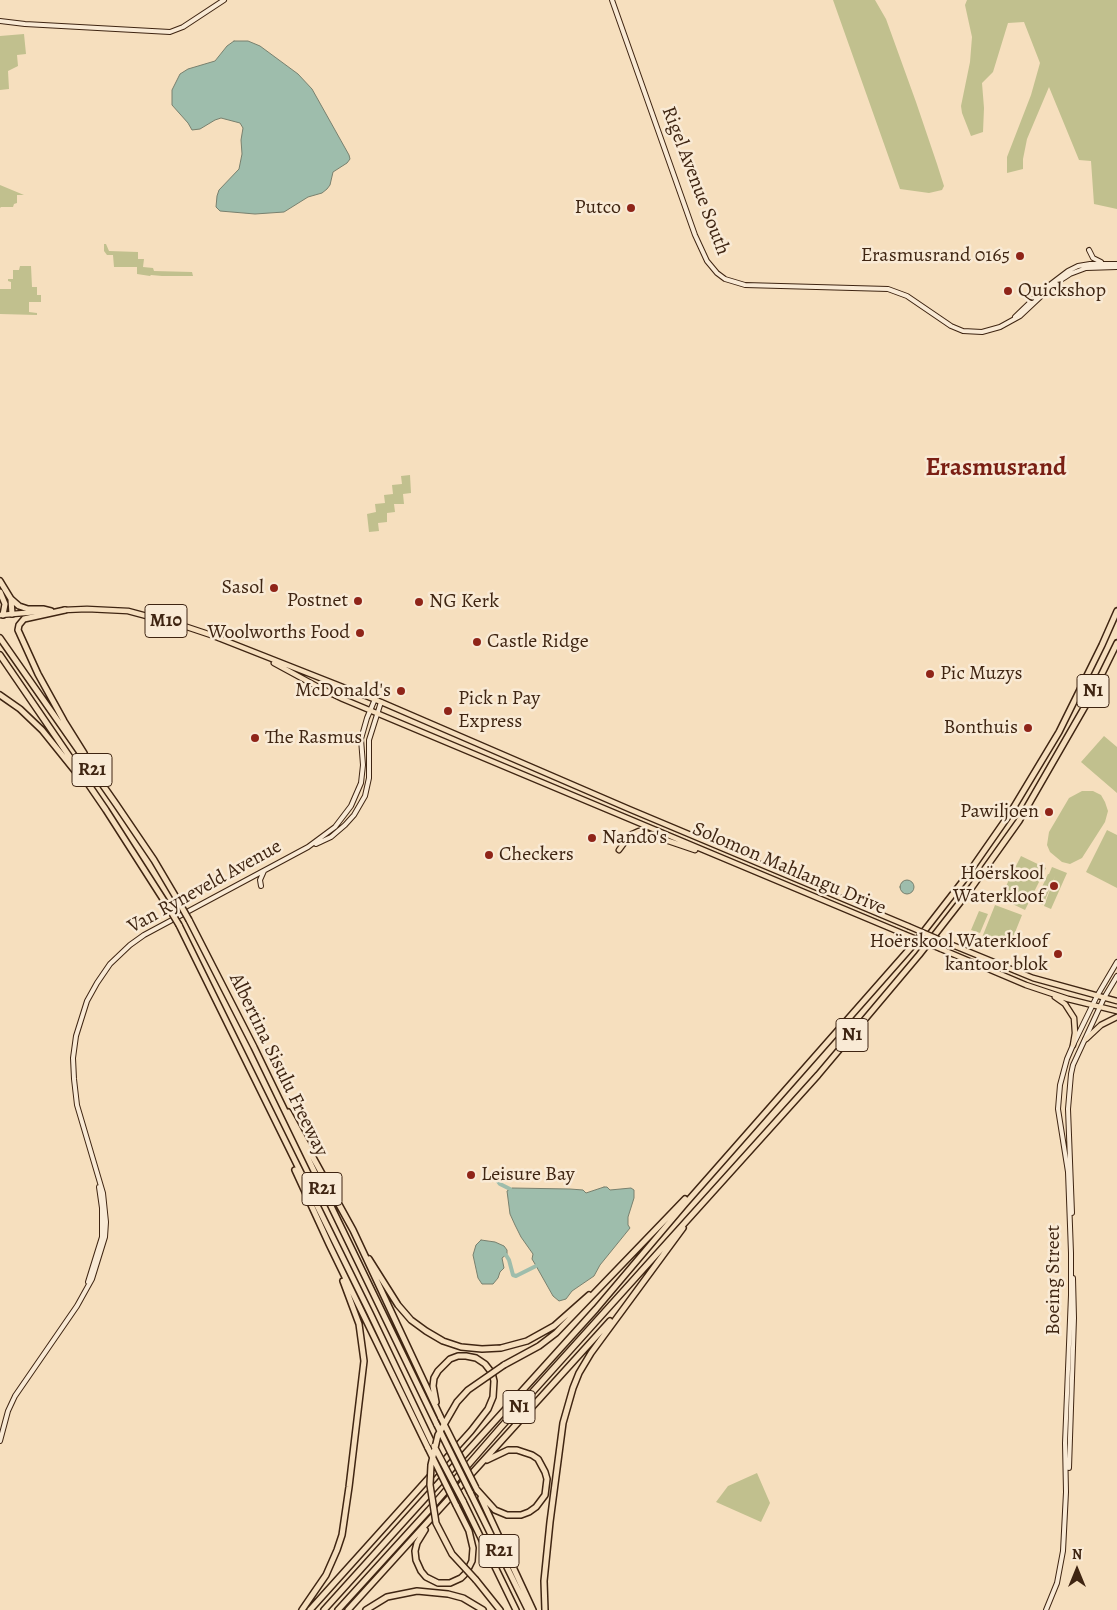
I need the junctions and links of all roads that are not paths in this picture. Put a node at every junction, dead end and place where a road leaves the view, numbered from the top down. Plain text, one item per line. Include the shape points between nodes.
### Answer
1 (224, 0) edge
2 (612, 0) edge
3 (0, 20) edge
4 (1090, 250) dead end
5 (1117, 265) edge
6 (0, 580) edge
7 (0, 592) edge
8 (11, 599) junction
9 (65, 610) junction
10 (51, 611) junction
11 (1117, 611) edge
12 (12, 614) junction
13 (1, 615) edge
14 (0, 634) edge
15 (0, 638) edge
16 (1117, 644) edge
17 (0, 655) edge
18 (262, 656) junction
19 (0, 694) edge
20 (375, 700) junction
21 (44, 702) junction
22 (381, 702) junction
23 (370, 710) junction
24 (378, 713) junction
25 (116, 804) junction
26 (106, 810) junction
27 (308, 848) junction
28 (619, 850) dead end
29 (739, 865) junction
30 (264, 871) junction
31 (261, 886) dead end
32 (1117, 962) edge
33 (1117, 976) edge
34 (1026, 985) junction
35 (1097, 996) junction
36 (1104, 998) junction
37 (1117, 1001) edge
38 (1092, 1006) junction
39 (1100, 1008) junction
40 (1117, 1011) edge
41 (1117, 1017) edge
42 (1086, 1039) junction
43 (1073, 1045) junction
44 (254, 1047) junction
45 (241, 1051) junction
46 (742, 1139) junction
47 (700, 1205) junction
48 (353, 1230) junction
49 (329, 1244) junction
50 (605, 1282) junction
51 (634, 1294) junction
52 (439, 1415) junction
53 (0, 1441) edge
54 (472, 1475) junction
55 (477, 1489) junction
56 (449, 1500) junction
57 (302, 1610) edge
58 (310, 1610) edge
59 (324, 1610) edge
60 (338, 1610) edge
61 (348, 1610) edge
62 (366, 1610) edge
63 (483, 1610) edge
64 (500, 1610) edge
65 (516, 1610) edge
66 (528, 1610) edge
67 (532, 1610) edge
68 (545, 1610) edge
69 (1047, 1610) edge

1 - 3 main road via 170,32
2 - 5 main road, Rigel Avenue South via 695,234 707,261 716,273 730,282 888,289 908,296 941,320 963,331 982,332 992,331 1025,312 1056,282 1070,274 1086,268
4 - 5 main road via 1096,260
6 - 8 highway
7 - 13 highway via 6,604
8 - 10 highway via 21,608
8 - 12 highway
9 - 10 main road, Solomon Mahlangu Drive / M10
9 - 18 main road, Solomon Mahlangu Drive / M10 via 107,609 142,614 211,635
9 - 25 highway via 24,619 19,624 19,634 64,721
10 - 12 main road, Solomon Mahlangu Drive / M10
11 - 46 highway, N1 via 1059,732 1009,815 963,881 914,944
12 - 13 main road, Solomon Mahlangu Drive / M10
14 - 21 highway
15 - 21 highway, Albertina Sisulu Freeway / R21
16 - 47 highway, N1 via 1019,821 972,886 824,1068
17 - 26 highway, Albertina Sisulu Freeway / R21
18 - 20 main road, Solomon Mahlangu Drive / M10
18 - 23 main road, Solomon Mahlangu Drive / M10 via 320,688
19 - 26 highway via 42,730
20 - 22 main road, Solomon Mahlangu Drive / M10
20 - 23 main road, Van Ryneveld Avenue
21 - 25 highway, Albertina Sisulu Freeway / R21
22 - 24 main road, Van Ryneveld Avenue
22 - 35 main road, Solomon Mahlangu Drive / M10, bridge via 945,942 1033,978
23 - 24 main road, Solomon Mahlangu Drive / M10
23 - 27 main road, Van Ryneveld Avenue via 362,739 362,776 352,806 335,827
24 - 27 main road, Van Ryneveld Avenue via 369,740 368,785 359,808 339,831
24 - 29 main road, Solomon Mahlangu Drive / M10
25 - 44 highway, Albertina Sisulu Freeway / R21, bridge via 180,904
26 - 45 highway, Albertina Sisulu Freeway / R21, bridge via 179,926
27 - 30 main road, Van Ryneveld Avenue
28 - 29 main road via 630,834 643,832
29 - 34 main road, Solomon Mahlangu Drive / M10, bridge
30 - 31 main road
30 - 53 main road, Van Ryneveld Avenue via 144,935 110,964 97,982 80,1019 73,1058 75,1093 98,1179 102,1237 85,1292 15,1396
32 - 35 main road, Boeing Street
33 - 36 main road, Boeing Street
34 - 38 main road, Solomon Mahlangu Drive
34 - 43 main road via 1059,999 1070,1009 1076,1026
35 - 36 main road, Solomon Mahlangu Drive
35 - 38 main road, Boeing Street
36 - 37 main road, Solomon Mahlangu Drive
36 - 39 main road, Boeing Street
38 - 39 main road, Solomon Mahlangu Drive
38 - 43 main road, Boeing Street
39 - 40 main road, Solomon Mahlangu Drive
39 - 42 main road, Boeing Street
41 - 42 main road via 1101,1024
42 - 69 main road, Boeing Street via 1073,1064 1068,1090 1074,1292 1066,1548 1059,1582
43 - 69 main road, Boeing Street via 1060,1085 1058,1109 1068,1172 1071,1253 1065,1517 1057,1583
44 - 48 highway
44 - 66 highway, Albertina Sisulu Freeway / R21, bridge
45 - 49 highway
45 - 65 highway, Albertina Sisulu Freeway / R21, bridge
46 - 50 highway
46 - 59 highway, N1 via 596,1309
47 - 51 highway
47 - 60 highway, N1
48 - 50 highway via 385,1286 411,1320 434,1336 461,1346 502,1348 527,1341 554,1326
48 - 52 highway
49 - 56 highway, bridge via 472,1540 472,1561 461,1578 450,1583 438,1583 421,1571 415,1551 422,1534
49 - 57 highway via 359,1324 363,1367 342,1535 326,1575
50 - 64 highway, bridge via 540,1346 504,1365 468,1390 438,1435 430,1485 436,1523 452,1554
51 - 54 highway
51 - 68 highway via 579,1373 568,1404 546,1557
52 - 55 highway, bridge
52 - 58 highway via 433,1386 443,1364 458,1356 466,1356 485,1364 494,1381 488,1409 471,1432
54 - 55 highway via 498,1454 517,1450 538,1460 547,1479 542,1500 521,1515 507,1515 494,1510
54 - 56 highway
55 - 67 highway
56 - 61 highway
62 - 63 highway via 387,1597 417,1591 463,1598

